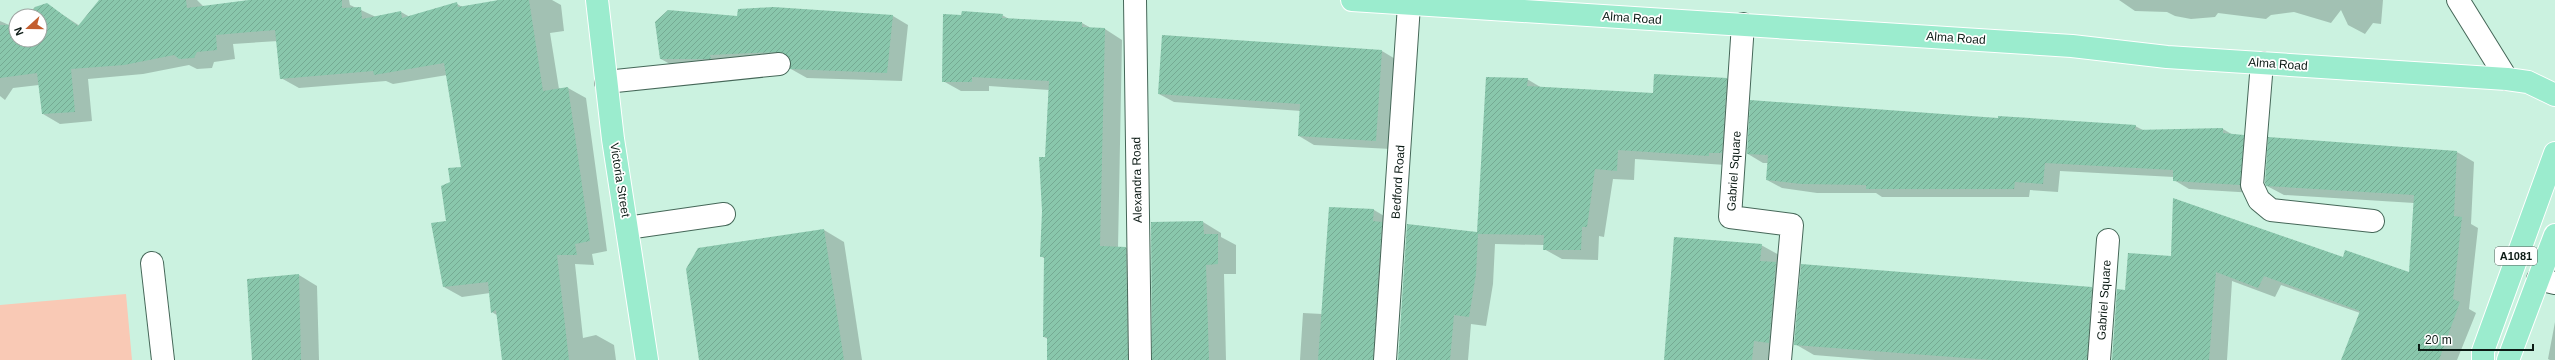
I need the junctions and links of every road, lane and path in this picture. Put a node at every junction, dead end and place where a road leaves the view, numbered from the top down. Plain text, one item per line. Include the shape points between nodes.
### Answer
1 (597, 0) edge
2 (1135, 0) edge
3 (1352, 0) edge
4 (2458, 0) edge
5 (1409, 5) junction
6 (1498, 5) edge
7 (1743, 24) junction
8 (2262, 63) junction
9 (779, 64) dead end
10 (2507, 79) junction
11 (606, 82) junction
12 (2555, 95) edge
13 (2555, 153) edge
14 (724, 214) dead end
15 (2373, 221) dead end
16 (627, 228) junction
17 (2555, 235) edge
18 (2108, 240) dead end
19 (152, 263) dead end
20 (2546, 281) edge
21 (163, 360) edge
22 (647, 360) edge
23 (1140, 360) edge
24 (1385, 360) edge
25 (1780, 360) edge
26 (2099, 360) edge
27 (2483, 360) edge
28 (2508, 360) edge

1 - 11 main road, Victoria Street
2 - 23 street, Alexandra Road
3 - 5 main road, Alma Road
4 - 10 street
5 - 6 main road, Alma Road
5 - 24 street, Bedford Road
6 - 7 main road, Alma Road via 1644,20
7 - 8 main road, Alma Road via 2072,46 2167,57
7 - 25 street, Gabriel Square via 1730,217 1792,225
8 - 10 main road, Alma Road
8 - 15 street via 2252,185 2259,200 2271,210
9 - 11 street
10 - 12 main road, Alma Road via 2528,82
11 - 16 main road, Victoria Street
13 - 27 main road, A1081 via 2483,351
14 - 16 street
16 - 22 main road, Victoria Street
17 - 20 main road, A1081
18 - 26 street, Gabriel Square
19 - 21 street
20 - 28 main road, A1081

